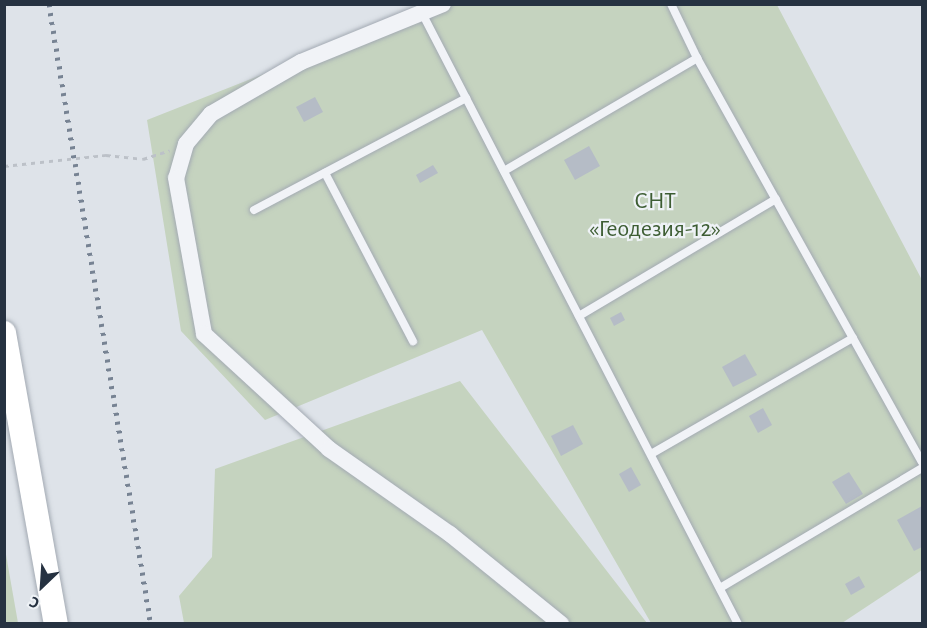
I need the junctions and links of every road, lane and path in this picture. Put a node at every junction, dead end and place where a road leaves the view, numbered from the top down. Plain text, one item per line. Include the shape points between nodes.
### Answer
1 (443, 4) edge
2 (671, 4) edge
3 (422, 13) junction
4 (697, 58) junction
5 (466, 98) junction
6 (186, 144) junction
7 (4, 166) edge
8 (504, 171) junction
9 (325, 173) junction
10 (776, 199) junction
11 (254, 210) dead end
12 (579, 316) junction
13 (4, 333) edge
14 (853, 338) junction
15 (413, 340) dead end
16 (651, 454) junction
17 (922, 462) edge
18 (922, 468) edge
19 (720, 588) junction
20 (56, 624) edge
21 (561, 624) edge
22 (738, 624) edge

1 - 3 street
2 - 4 lane
3 - 5 lane
3 - 6 street via 301,62 211,114
4 - 8 lane
4 - 10 lane
5 - 8 lane
5 - 9 lane
6 - 7 path via 143,159 106,155
6 - 21 street via 177,178 204,334 329,449 450,534
8 - 12 lane
9 - 11 lane
9 - 15 lane
10 - 12 lane
10 - 14 lane
12 - 16 lane
13 - 20 street
14 - 16 lane
14 - 17 lane
16 - 19 lane
18 - 19 lane
19 - 22 lane

